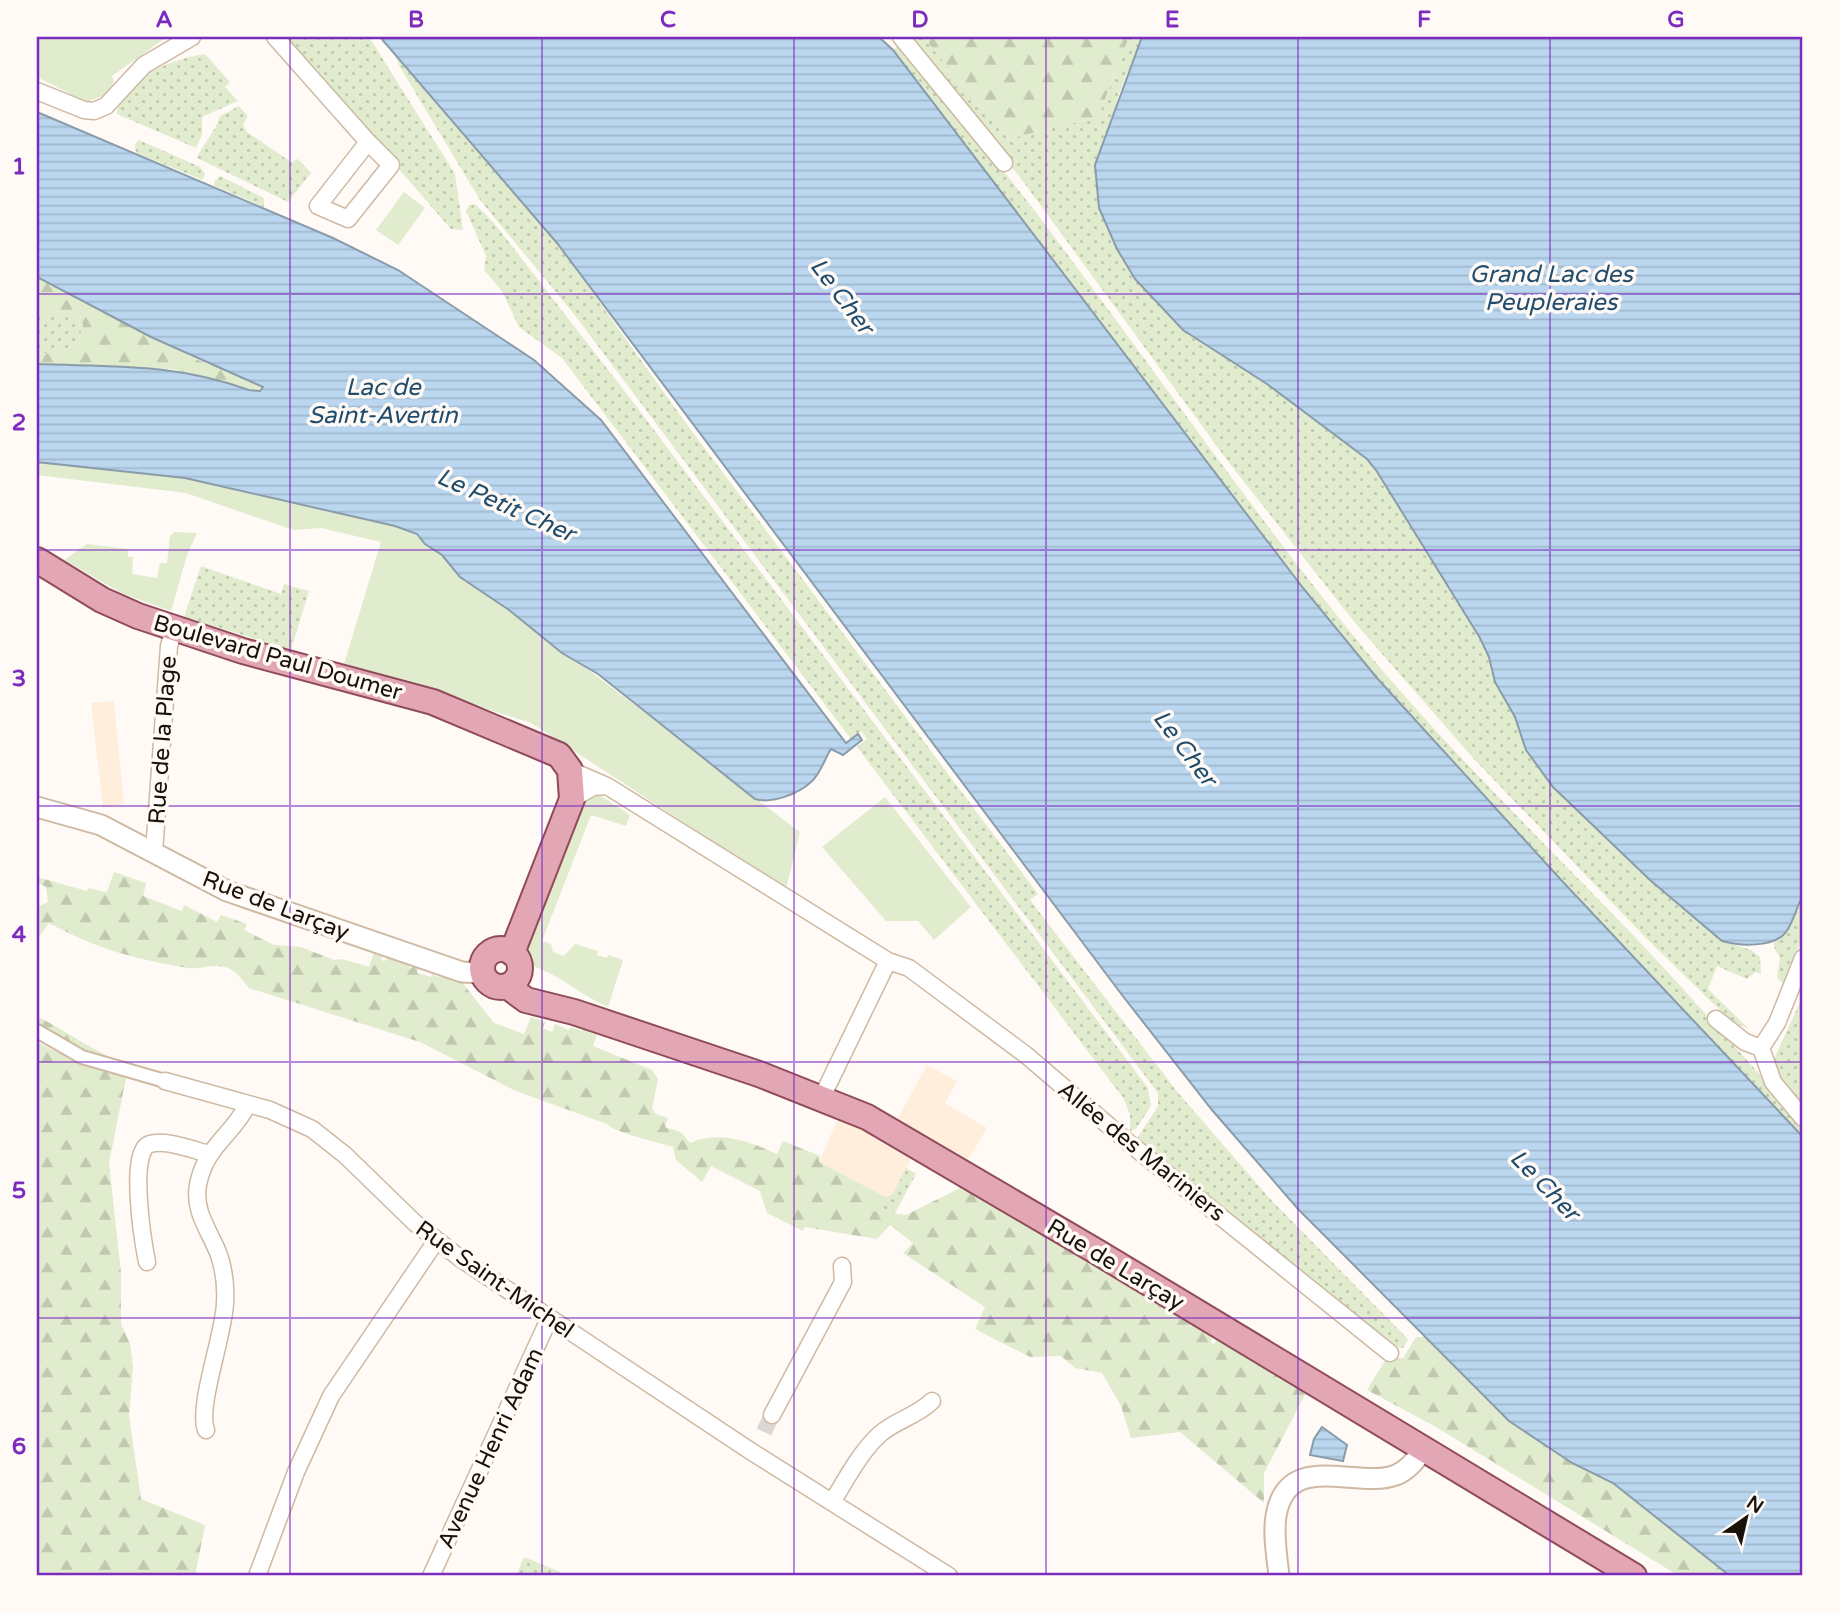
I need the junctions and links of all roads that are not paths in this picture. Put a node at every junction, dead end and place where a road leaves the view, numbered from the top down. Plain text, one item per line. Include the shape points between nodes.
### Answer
1 (192, 37) edge
2 (275, 37) edge
3 (901, 37) edge
4 (37, 91) edge
5 (368, 142) junction
6 (1004, 163) dead end
7 (37, 560) edge
8 (174, 629) junction
9 (525, 740) junction
10 (570, 770) junction
11 (607, 786) junction
12 (572, 799) junction
13 (37, 807) edge
14 (154, 852) junction
15 (1803, 958) edge
16 (888, 961) junction
17 (509, 965) junction
18 (482, 973) joint
19 (1716, 1019) dead end
20 (37, 1031) edge
21 (1760, 1048) junction
22 (165, 1081) joint
23 (822, 1097) junction
24 (248, 1104) junction
25 (1803, 1118) edge
26 (209, 1154) junction
27 (436, 1241) junction
28 (146, 1262) dead end
29 (842, 1266) dead end
30 (550, 1319) junction
31 (1390, 1353) dead end
32 (932, 1401) dead end
33 (772, 1415) tunnel mouth
34 (206, 1430) dead end
35 (1423, 1449) junction
36 (832, 1502) junction
37 (257, 1576) edge
38 (431, 1576) edge
39 (949, 1576) edge
40 (1279, 1576) edge
41 (1634, 1576) edge

1 - 4 street via 144,65 106,106 94,111
2 - 5 street
3 - 6 street
5 - 5 street via 334,185 318,206 348,219 391,165
7 - 8 main road, Boulevard Paul Doumer via 117,607
8 - 9 main road, Boulevard Paul Doumer via 433,702
8 - 14 street, Rue de la Plage
9 - 10 main road, Boulevard Paul Doumer via 559,755
9 - 17 main road via 548,759 558,775 559,788
10 - 11 street, Allée des Mariniers
10 - 12 main road
11 - 12 street via 593,787
11 - 16 street, Allée des Mariniers
12 - 17 main road
13 - 14 street, Rue de Larçay via 100,825
14 - 18 street, Rue de Larçay via 227,891 462,972
15 - 21 street via 1777,1023
16 - 23 street
16 - 31 street, Allée des Mariniers via 909,968 1026,1055
17 - 18 main road, Rue de Larçay via 490,984
17 - 23 main road, Rue de Larçay via 571,1011
19 - 21 street
20 - 22 street, Rue Saint-Michel via 82,1057
21 - 25 street via 1773,1082
22 - 24 street, Rue Saint-Michel
23 - 35 main road, Rue de Larçay via 887,1129
24 - 26 street
24 - 27 street, Rue Saint-Michel via 290,1118 332,1143
26 - 28 street via 161,1143 143,1148 138,1164
26 - 34 street via 198,1183 197,1204 221,1263 225,1304 203,1415
27 - 30 street, Rue Saint-Michel
27 - 37 street via 331,1396
29 - 33 street via 843,1282
30 - 36 street, Rue Saint-Michel
30 - 38 street, Avenue Henri Adam
32 - 36 street via 874,1440
35 - 40 street via 1394,1476 1321,1476 1289,1488 1276,1514
35 - 41 main road, Rue de Larçay
36 - 39 street, Rue Saint-Michel

